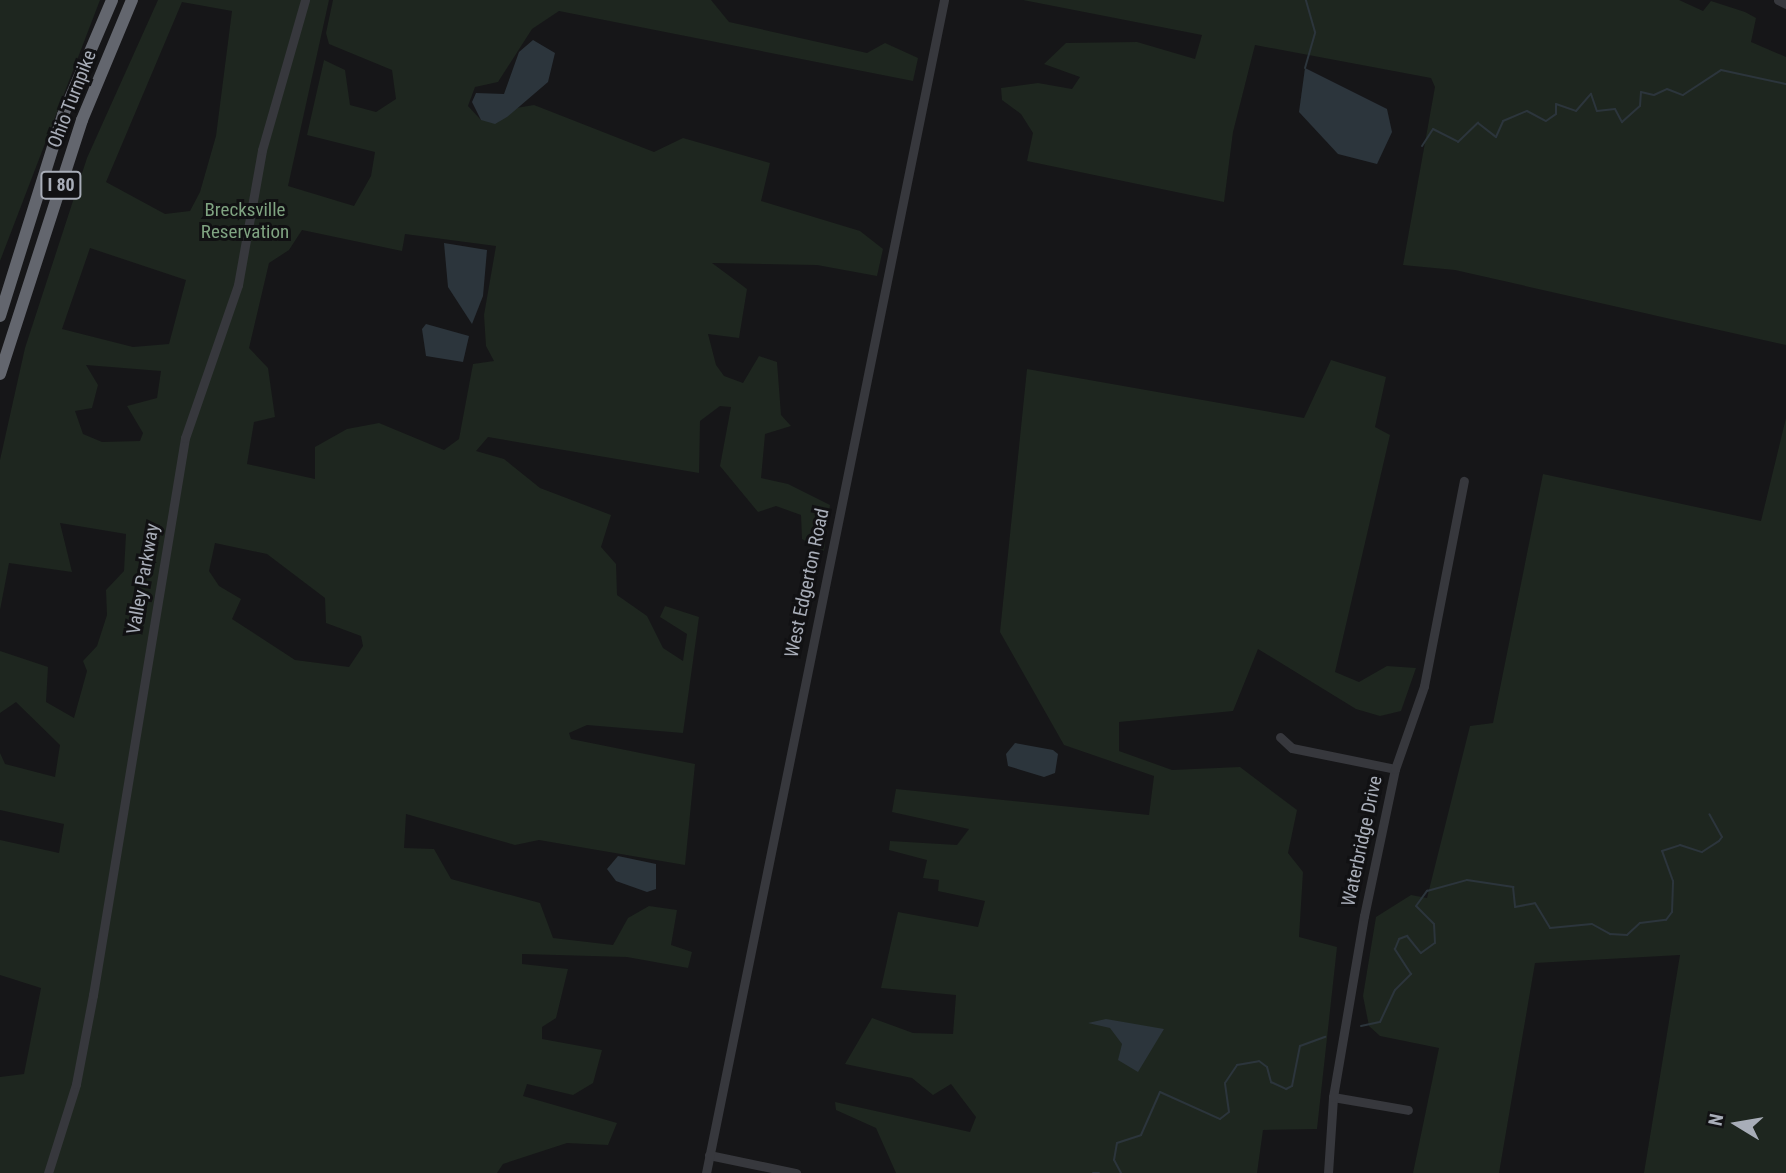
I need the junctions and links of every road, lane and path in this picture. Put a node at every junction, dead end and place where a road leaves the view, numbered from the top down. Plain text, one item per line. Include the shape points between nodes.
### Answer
1 (111, 0) edge
2 (132, 0) edge
3 (305, 0) edge
4 (944, 0) edge
5 (1778, 0) edge
6 (1786, 4) edge
7 (0, 316) edge
8 (0, 374) edge
9 (1464, 481) dead end
10 (1280, 737) dead end
11 (1395, 769) junction
12 (1333, 1097) junction
13 (1408, 1110) dead end
14 (709, 1154) junction
15 (48, 1173) edge
16 (706, 1173) edge
17 (796, 1173) edge
18 (1328, 1173) edge

1 - 7 highway, Ohio Turnpike / I 80 via 63,115
2 - 8 highway, Ohio Turnpike / I 80 via 82,120
3 - 15 street, Valley Parkway via 262,150 237,285 185,438 93,995 76,1084
4 - 14 street, West Edgerton Road
5 - 6 street
9 - 11 street, Waterbridge Drive via 1424,685
10 - 11 street via 1292,748
11 - 12 street, Waterbridge Drive
12 - 13 street
12 - 18 street, Waterbridge Drive
14 - 16 street, West Edgerton Road
14 - 17 street

